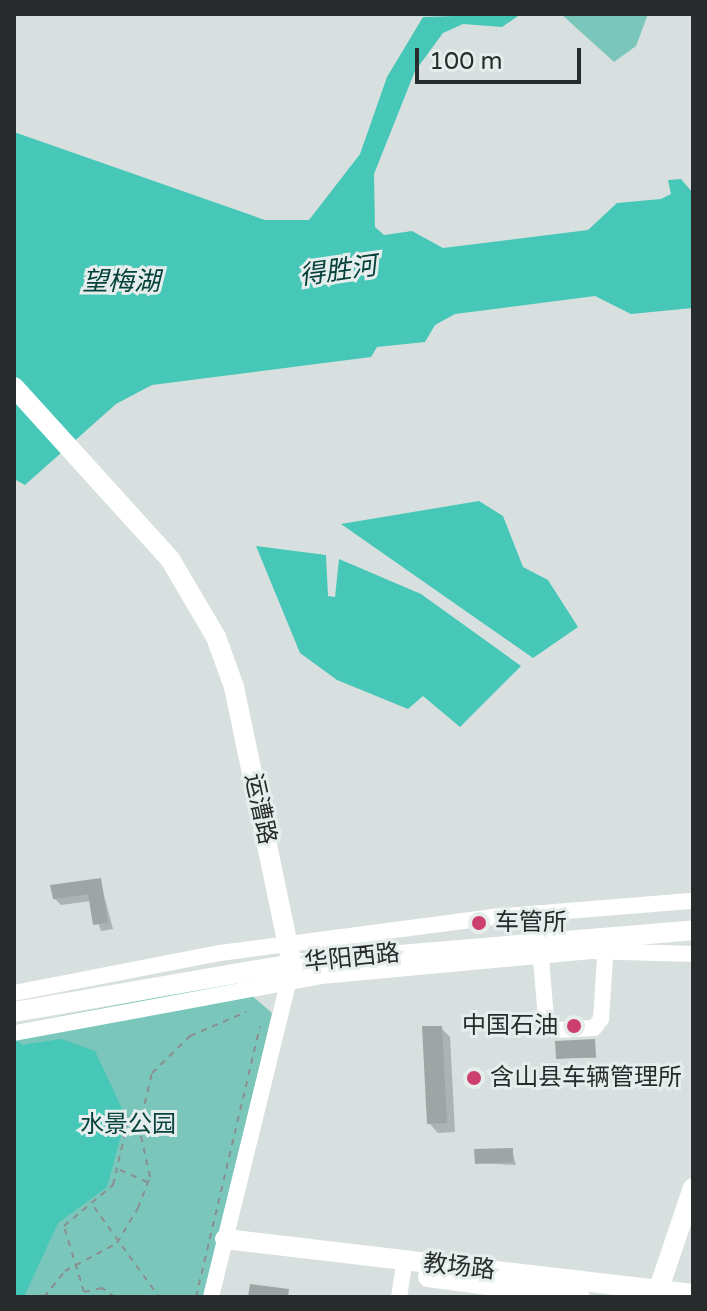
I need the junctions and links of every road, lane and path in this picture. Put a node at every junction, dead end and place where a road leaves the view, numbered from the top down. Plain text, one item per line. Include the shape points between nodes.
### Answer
1 (14, 387) edge
2 (693, 901) edge
3 (693, 930) edge
4 (606, 945) junction
5 (540, 948) junction
6 (693, 954) edge
7 (290, 973) junction
8 (14, 993) edge
9 (246, 1012) dead end
10 (15, 1022) edge
11 (260, 1026) dead end
12 (141, 1117) junction
13 (119, 1170) junction
14 (148, 1182) junction
15 (693, 1188) edge
16 (94, 1206) junction
17 (119, 1241) junction
18 (223, 1245) junction
19 (76, 1266) junction
20 (404, 1267) junction
21 (658, 1293) edge
22 (693, 1294) edge
23 (44, 1297) edge
24 (115, 1297) edge
25 (159, 1297) edge
26 (196, 1297) edge
27 (211, 1297) edge
28 (399, 1297) edge
29 (580, 1297) edge

1 - 7 main road, 运漕路 via 170,559 216,637 234,687
2 - 8 street via 492,917 220,953
3 - 4 main road, 华阳西路
4 - 5 main road, 华阳西路
4 - 5 street via 601,1019 594,1028 555,1030 546,1019
4 - 6 street
5 - 7 main road, 华阳西路
7 - 10 main road, 华阳西路
7 - 18 street, 运漕路
9 - 12 path via 211,1022 170,1053 152,1073
11 - 26 path
12 - 13 path via 129,1117
12 - 14 path
13 - 14 path
13 - 16 path
14 - 17 path
15 - 21 main road
16 - 17 path
16 - 19 path via 64,1226
17 - 19 path
17 - 25 path
18 - 20 main road, 教场路
18 - 27 street, 运漕路
19 - 23 path via 51,1282
19 - 24 path via 84,1292 102,1288
20 - 21 main road, 教场路
20 - 28 street
20 - 29 main road, 教场路
21 - 22 main road, 教场路

